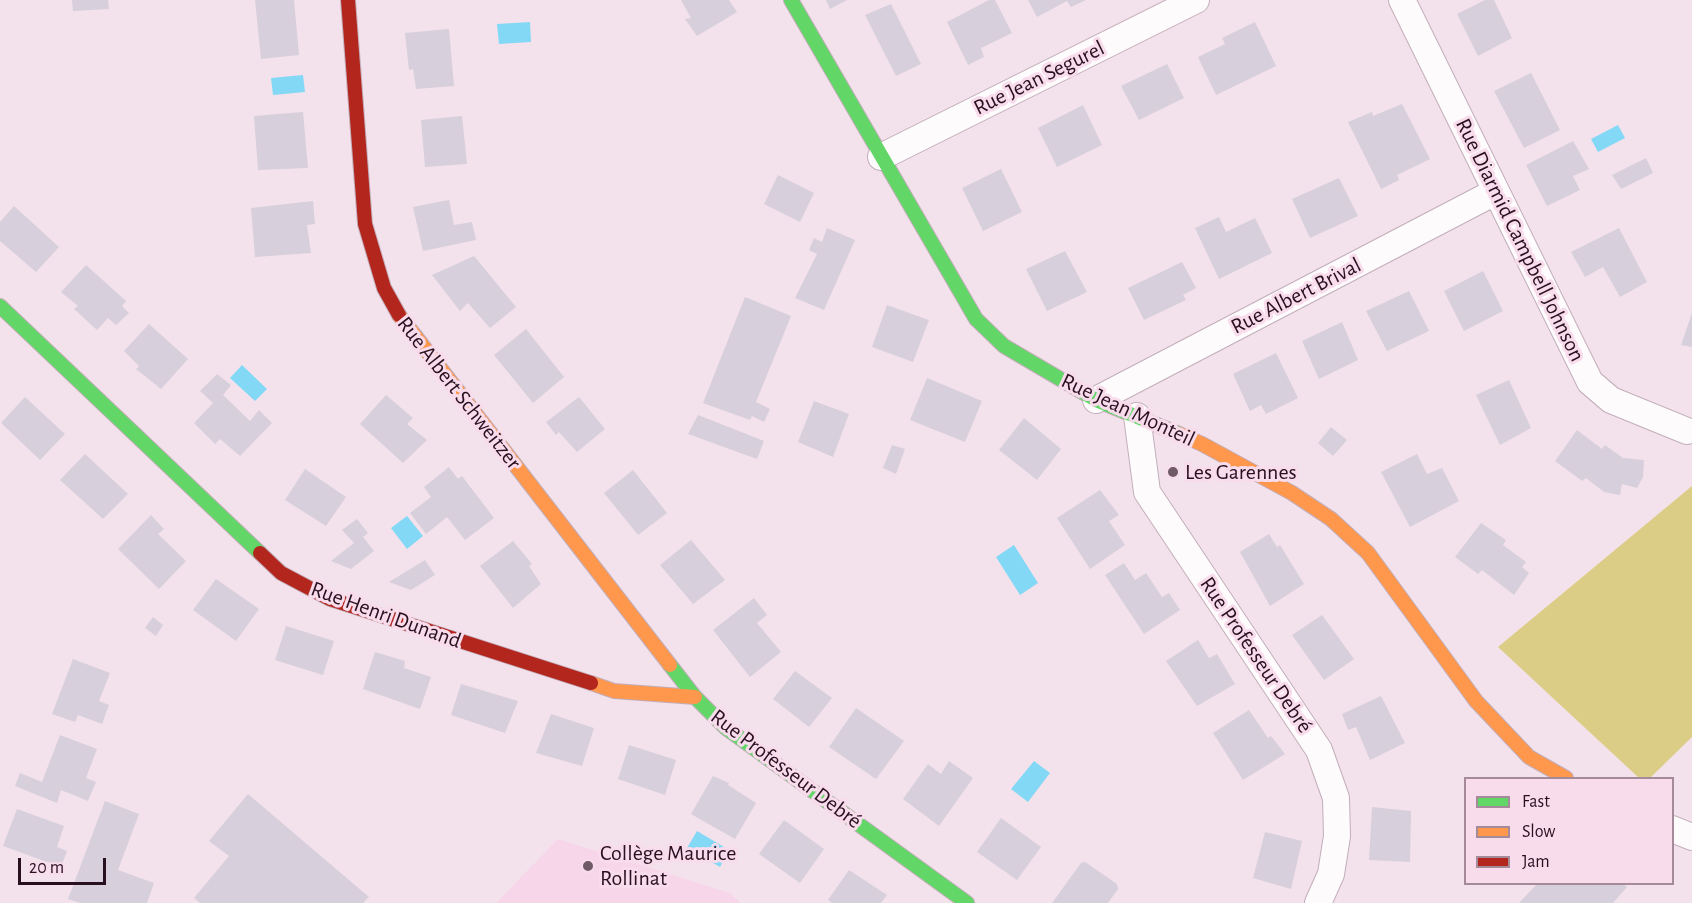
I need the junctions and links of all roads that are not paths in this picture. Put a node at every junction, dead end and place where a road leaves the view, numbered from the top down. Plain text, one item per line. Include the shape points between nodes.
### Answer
1 (348, 0) edge
2 (791, 0) edge
3 (1196, 0) edge
4 (1402, 0) edge
5 (881, 157) junction
6 (1495, 192) junction
7 (0, 306) edge
8 (1096, 400) junction
9 (1137, 416) junction
10 (1687, 430) dead end
11 (695, 697) junction
12 (1564, 777) edge
13 (1674, 830) edge
14 (1692, 837) edge
15 (967, 903) edge
16 (1318, 903) edge

1 - 11 street, Rue Albert Schweitzer via 365,224 384,288 403,323
2 - 5 street, Rue Jean Monteil
3 - 5 street, Rue Jean Segurel
4 - 6 street, Rue Diarmid Campbell Johnson
5 - 8 street, Rue Jean Monteil via 976,319 1004,346
6 - 8 street, Rue Albert Brival
6 - 10 street, Rue Diarmid Campbell Johnson via 1590,382 1611,400
7 - 11 street, Rue Henri Dunand via 281,573 330,599 614,691
8 - 9 street, Rue Jean Monteil
9 - 12 street, Rue Jean Monteil via 1202,444 1331,519 1368,553 1476,701 1529,757
9 - 16 street, Rue Professeur Debré via 1147,492 1319,750 1336,798 1337,836 1331,874
11 - 15 street, Rue Professeur Debré via 726,728
13 - 14 street

